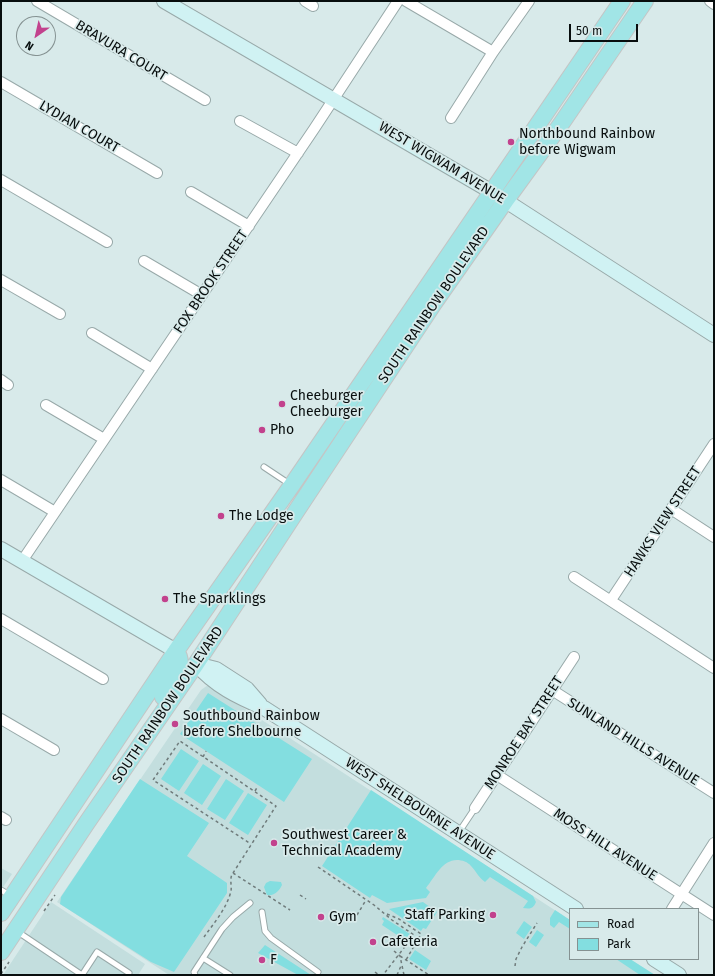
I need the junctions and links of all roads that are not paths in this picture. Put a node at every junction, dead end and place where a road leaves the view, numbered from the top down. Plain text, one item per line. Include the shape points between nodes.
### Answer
1 (37, 1) edge
2 (164, 1) edge
3 (398, 1) edge
4 (406, 1) edge
5 (529, 1) edge
6 (622, 1) edge
7 (633, 1) edge
8 (645, 1) edge
9 (710, 1) edge
10 (714, 4) edge
11 (618, 40) junction
12 (493, 52) junction
13 (1, 82) edge
14 (333, 99) junction
15 (205, 100) dead end
16 (451, 118) dead end
17 (240, 121) dead end
18 (298, 153) junction
19 (157, 173) dead end
20 (1, 180) edge
21 (191, 192) dead end
22 (499, 196) junction
23 (249, 226) junction
24 (107, 242) dead end
25 (144, 261) dead end
26 (1, 280) edge
27 (202, 295) junction
28 (60, 314) dead end
29 (92, 333) dead end
30 (714, 335) edge
31 (384, 350) junction
32 (152, 369) junction
33 (46, 405) dead end
34 (355, 422) junction
35 (332, 427) junction
36 (104, 439) junction
37 (714, 444) edge
38 (264, 467) dead end
39 (1, 480) edge
40 (292, 486) junction
41 (671, 509) junction
42 (297, 510) junction
43 (55, 512) junction
44 (714, 537) edge
45 (1, 549) edge
46 (22, 561) junction
47 (574, 576) dead end
48 (226, 579) junction
49 (611, 600) junction
50 (1, 619) edge
51 (176, 651) junction
52 (574, 657) dead end
53 (196, 664) junction
54 (714, 668) edge
55 (104, 679) dead end
56 (552, 690) junction
57 (1, 719) edge
58 (149, 734) junction
59 (54, 750) dead end
60 (497, 775) junction
61 (714, 793) edge
62 (475, 808) joint
63 (68, 814) junction
64 (458, 833) junction
65 (714, 843) edge
66 (44, 886) junction
67 (6, 894) edge
68 (682, 894) junction
69 (250, 903) dead end
70 (574, 908) edge
71 (673, 908) edge
72 (262, 912) dead end
73 (1, 913) edge
74 (714, 915) edge
75 (15, 930) junction
76 (1, 951) edge
77 (203, 958) junction
78 (656, 960) edge
79 (318, 972) dead end
80 (129, 973) dead end
81 (82, 975) edge
82 (195, 975) edge
83 (230, 975) edge
84 (679, 975) edge

1 - 15 street, BRAVURA COURT
2 - 14 street, WEST WIGWAM AVENUE
3 - 14 street, FOX BROOK STREET
4 - 12 street
5 - 12 street
6 - 22 main road, SOUTH RAINBOW BOULEVARD
7 - 11 main road via 622,18
8 - 11 main road, SOUTH RAINBOW BOULEVARD
9 - 10 street
11 - 22 main road, SOUTH RAINBOW BOULEVARD via 559,128
12 - 16 street
13 - 19 street, LYDIAN COURT
14 - 18 street, FOX BROOK STREET
14 - 22 street, WEST WIGWAM AVENUE
17 - 18 street
18 - 23 street, FOX BROOK STREET
20 - 24 street
21 - 23 street
22 - 30 street, WEST WIGWAM AVENUE
22 - 31 main road, SOUTH RAINBOW BOULEVARD
22 - 34 main road, SOUTH RAINBOW BOULEVARD via 434,302
23 - 27 street, FOX BROOK STREET
25 - 27 street
26 - 28 street
27 - 32 street, FOX BROOK STREET
29 - 32 street
31 - 34 main road via 372,384 354,412
31 - 35 main road, SOUTH RAINBOW BOULEVARD
32 - 36 street, FOX BROOK STREET
33 - 36 street
34 - 42 main road, SOUTH RAINBOW BOULEVARD
35 - 40 main road, SOUTH RAINBOW BOULEVARD
35 - 42 main road via 333,435 329,448
36 - 43 street, FOX BROOK STREET
37 - 41 street, HAWKS VIEW STREET
38 - 40 lane
39 - 43 street
40 - 48 main road, SOUTH RAINBOW BOULEVARD
41 - 44 street
41 - 49 street, HAWKS VIEW STREET
42 - 53 main road, SOUTH RAINBOW BOULEVARD
43 - 46 street, FOX BROOK STREET
45 - 46 street
46 - 51 street
47 - 49 street
48 - 51 main road, SOUTH RAINBOW BOULEVARD
48 - 53 main road via 213,619 196,646
49 - 54 street
50 - 55 street
51 - 58 main road via 180,656 179,669 164,692
51 - 63 main road, SOUTH RAINBOW BOULEVARD
52 - 56 street, MONROE BAY STREET
53 - 58 main road, SOUTH RAINBOW BOULEVARD
53 - 64 street, WEST SHELBOURNE AVENUE via 208,677 239,698 264,708
56 - 60 street, MONROE BAY STREET
56 - 61 street, SUNLAND HILLS AVENUE
57 - 59 street
58 - 66 main road, SOUTH RAINBOW BOULEVARD
60 - 62 street, MONROE BAY STREET
60 - 68 street, MOSS HILL AVENUE
62 - 64 lane
63 - 66 main road via 54,854 43,873
63 - 67 main road, SOUTH RAINBOW BOULEVARD
64 - 70 street, WEST SHELBOURNE AVENUE
65 - 68 street
66 - 75 main road, SOUTH RAINBOW BOULEVARD
67 - 73 main road, SOUTH RAINBOW BOULEVARD
67 - 76 main road via 12,919 8,924
68 - 71 street
68 - 74 street, MOSS HILL AVENUE
69 - 77 lane via 222,929
72 - 79 lane via 265,931 270,938
75 - 76 main road, SOUTH RAINBOW BOULEVARD
75 - 81 lane
77 - 82 lane via 194,972
77 - 83 lane
78 - 84 street
80 - 81 lane via 97,952

